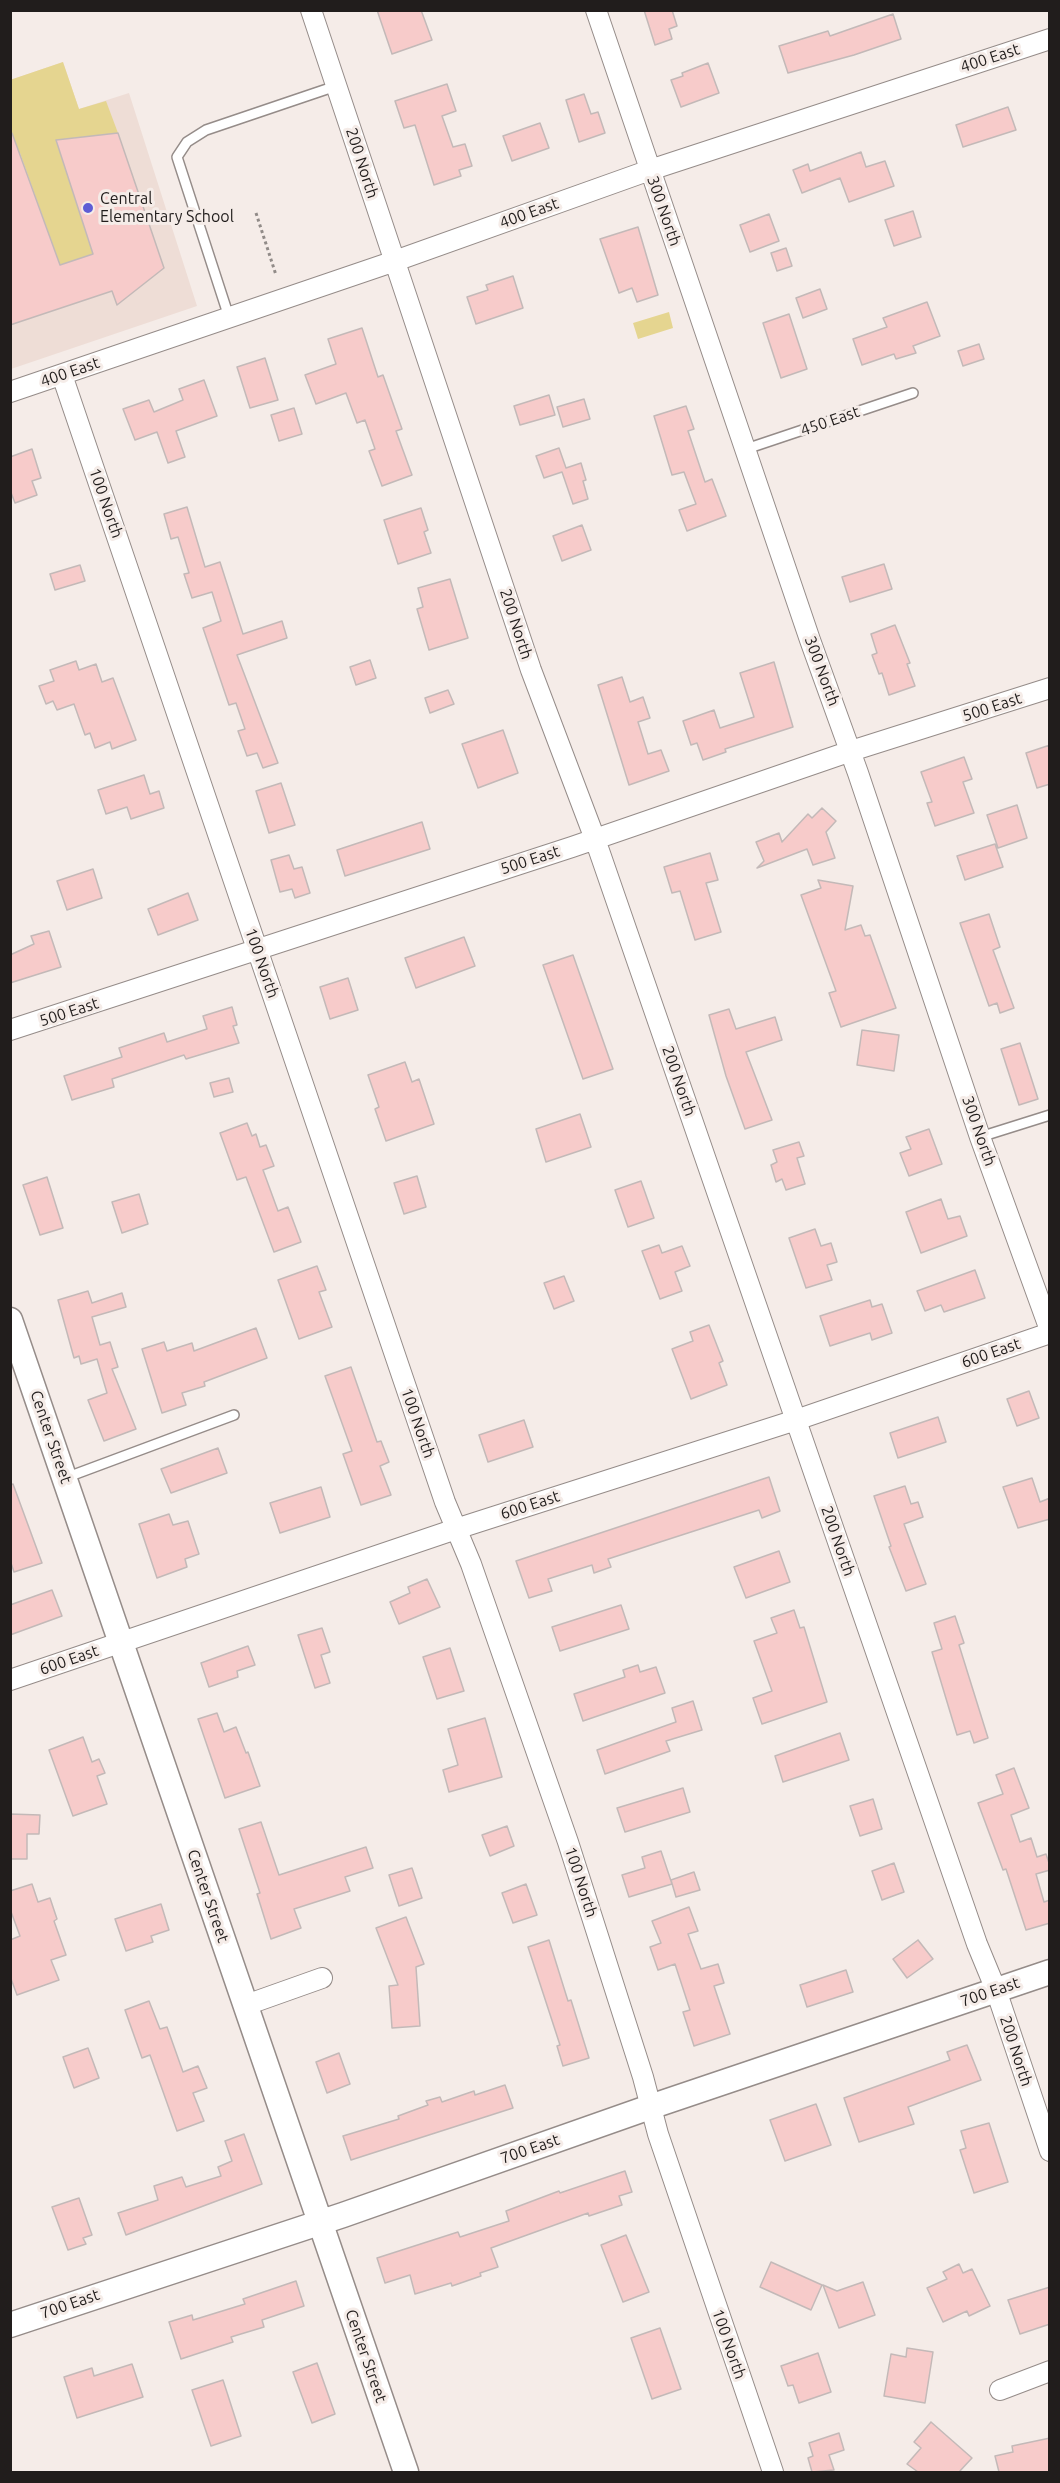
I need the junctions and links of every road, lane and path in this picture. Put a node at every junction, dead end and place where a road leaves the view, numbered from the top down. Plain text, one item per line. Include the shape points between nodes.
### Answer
1 (311, 10) edge
2 (596, 10) edge
3 (1050, 39) edge
4 (336, 86) junction
5 (650, 170) junction
6 (256, 213) dead end
7 (394, 261) junction
8 (276, 275) dead end
9 (229, 317) junction
10 (62, 375) junction
11 (10, 392) edge
12 (913, 393) dead end
13 (746, 449) junction
14 (1050, 688) edge
15 (851, 751) junction
16 (595, 839) junction
17 (258, 950) junction
18 (10, 1030) edge
19 (1050, 1115) edge
20 (981, 1137) junction
21 (10, 1320) edge
22 (1050, 1332) edge
23 (234, 1415) dead end
24 (796, 1420) junction
25 (65, 1478) junction
26 (456, 1529) junction
27 (121, 1642) junction
28 (10, 1680) edge
29 (1050, 1972) edge
30 (322, 1978) dead end
31 (996, 1990) junction
32 (246, 2005) junction
33 (650, 2107) junction
34 (1050, 2151) edge
35 (320, 2222) junction
36 (10, 2325) edge
37 (1050, 2371) edge
38 (1000, 2390) dead end
39 (406, 2472) edge
40 (773, 2472) edge

1 - 4 street, 200 North
2 - 5 street, 300 North
3 - 5 street, 400 East
4 - 7 street, 200 North
4 - 9 lane via 206,130 186,142 177,157
5 - 7 street, 400 East
5 - 13 street, 300 North
6 - 8 path
7 - 9 street, 400 East
7 - 16 street, 200 North via 531,670
9 - 10 street, 400 East
10 - 11 street, 400 East
10 - 17 street, 100 North
12 - 13 lane, 450 East
13 - 15 street, 300 North
14 - 15 street, 500 East
15 - 16 street, 500 East
15 - 20 street, 300 North
16 - 17 street, 500 East
16 - 24 street, 200 North
17 - 18 street, 500 East
17 - 26 street, 100 North
19 - 20 lane
20 - 22 street, 300 North
21 - 25 street, Center Street
22 - 24 street, 600 East
23 - 25 lane
24 - 26 street, 600 East
24 - 31 street, 200 North
25 - 27 street, Center Street
26 - 27 street, 600 East
26 - 33 street, 100 North via 568,1842
27 - 28 street, 600 East
27 - 32 street, Center Street
29 - 31 street, 700 East
30 - 32 street
31 - 33 street, 700 East
31 - 34 street, 200 North
32 - 35 street, Center Street
33 - 35 street, 700 East
33 - 40 street, 100 North
35 - 36 street, 700 East
35 - 39 street, Center Street
37 - 38 street

